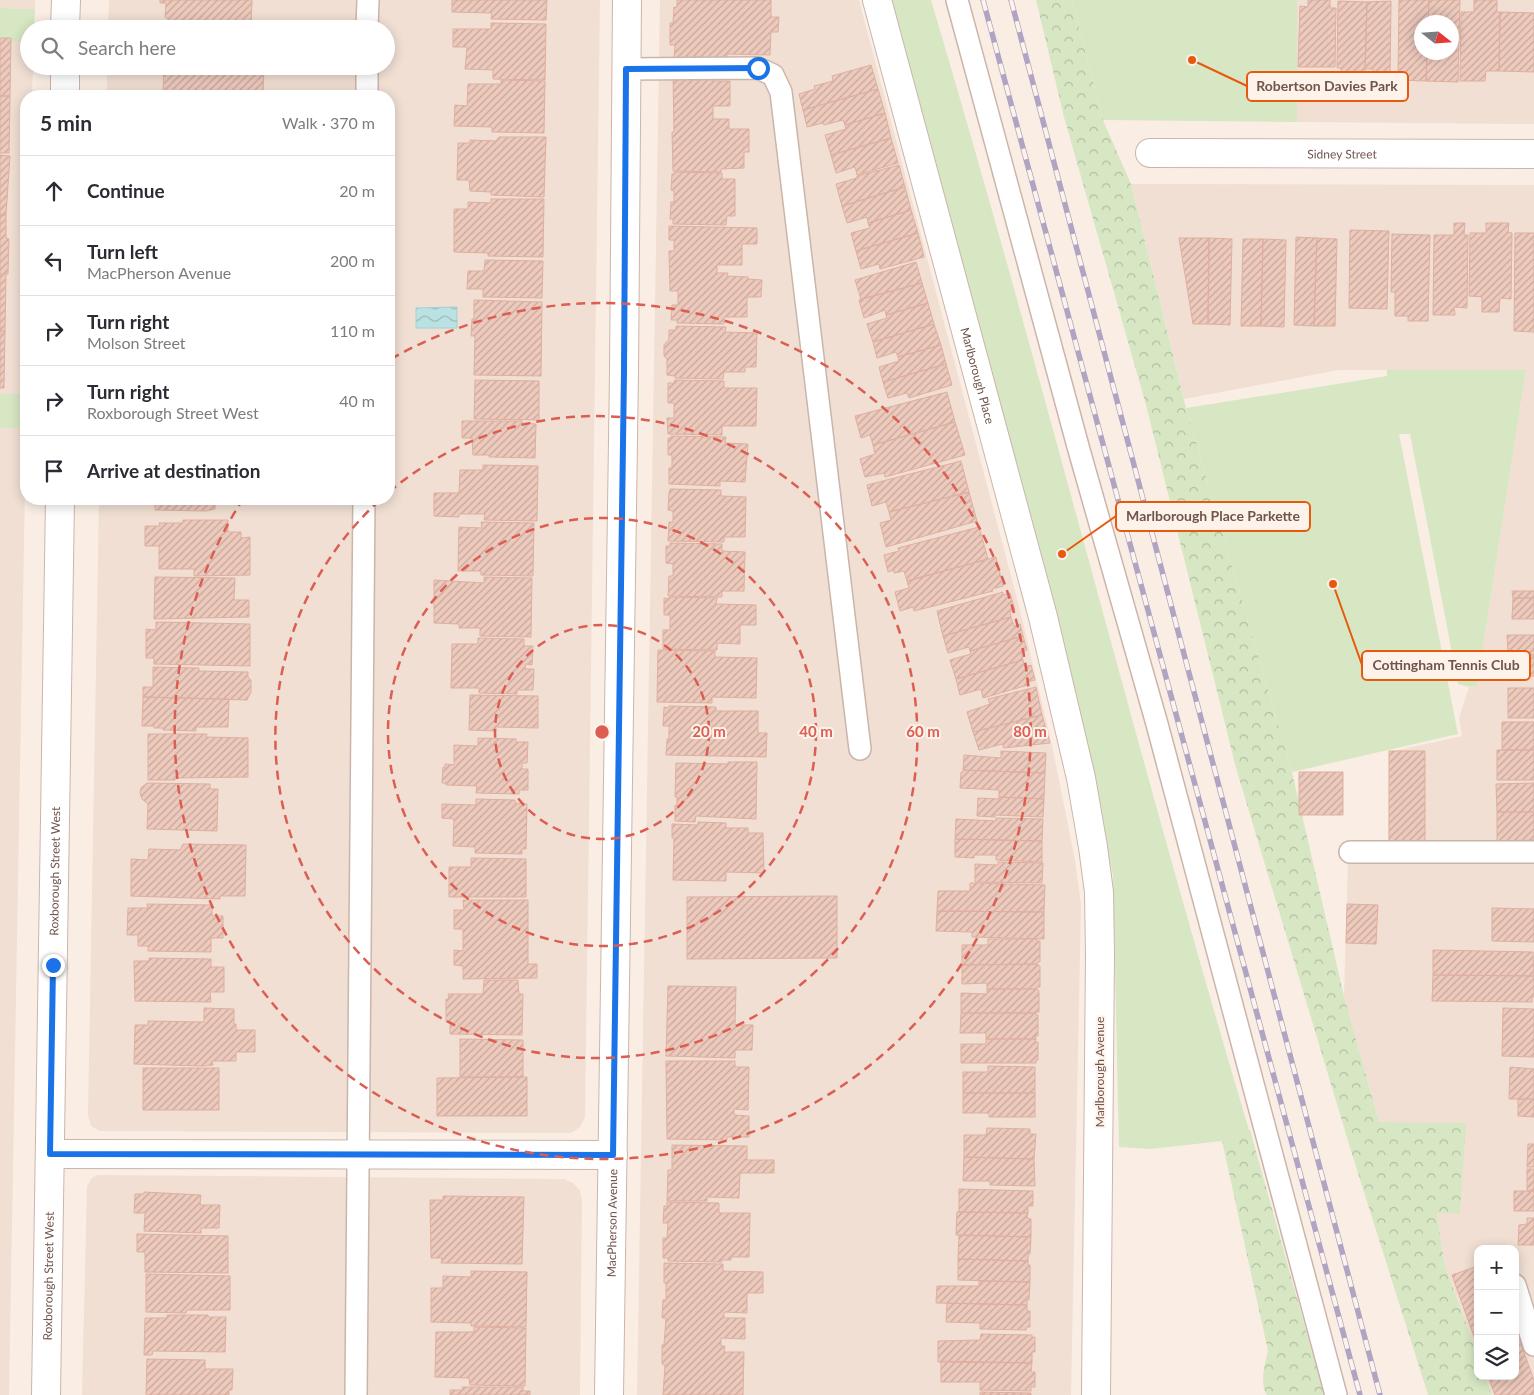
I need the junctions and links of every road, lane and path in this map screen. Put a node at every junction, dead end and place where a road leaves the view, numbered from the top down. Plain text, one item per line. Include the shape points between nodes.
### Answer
1 (66, 0) edge
2 (368, 0) edge
3 (627, 0) edge
4 (877, 0) edge
5 (957, 0) edge
6 (65, 20) edge
7 (368, 20) edge
8 (626, 69) junction
9 (65, 75) edge
10 (367, 75) edge
11 (65, 90) edge
12 (367, 90) edge
13 (1150, 153) dead end
14 (1534, 154) edge
15 (60, 505) edge
16 (364, 505) edge
17 (860, 749) dead end
18 (1075, 751) joint
19 (1350, 852) dead end
20 (1534, 852) edge
21 (50, 1154) junction
22 (359, 1154) junction
23 (613, 1155) junction
24 (1517, 1290) edge
25 (1534, 1345) edge
26 (46, 1395) edge
27 (356, 1395) edge
28 (608, 1395) edge
29 (1096, 1395) edge
30 (1336, 1395) edge

1 - 6 street
2 - 7 lane
3 - 8 street, MacPherson Avenue
4 - 18 street, Marlborough Place via 1041,607
5 - 30 lane via 1076,441 1158,724
8 - 17 lane via 758,68 773,75 781,92
8 - 23 street, MacPherson Avenue
9 - 11 street
10 - 12 lane
13 - 14 street, Sidney Street
15 - 21 street, Roxborough Street West
16 - 22 lane
18 - 29 street, Marlborough Avenue via 1099,892
19 - 20 lane
21 - 22 street
21 - 26 street, Roxborough Street West
22 - 23 street
22 - 27 lane
23 - 28 street, MacPherson Avenue
24 - 25 lane

